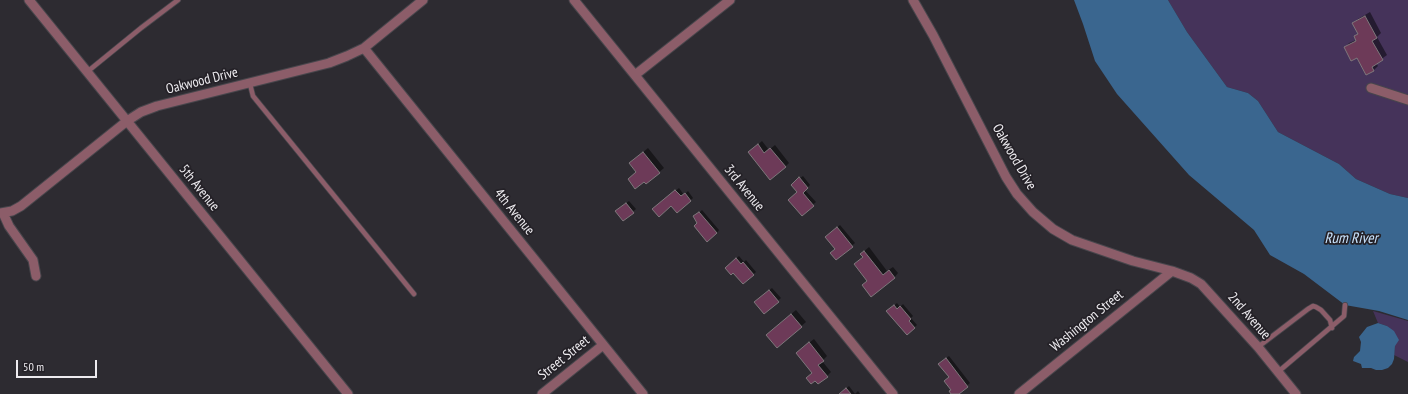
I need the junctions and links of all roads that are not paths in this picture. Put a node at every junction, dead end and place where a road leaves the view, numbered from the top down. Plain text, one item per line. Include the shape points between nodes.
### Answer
1 (29, 0) edge
2 (178, 0) edge
3 (423, 0) edge
4 (574, 0) edge
5 (730, 0) edge
6 (913, 0) edge
7 (364, 48) junction
8 (87, 72) junction
9 (635, 75) junction
10 (250, 84) junction
11 (1371, 88) dead end
12 (1408, 100) edge
13 (127, 121) junction
14 (2, 213) edge
15 (1172, 270) junction
16 (36, 276) dead end
17 (414, 294) dead end
18 (1346, 305) dead end
19 (1332, 328) junction
20 (603, 345) junction
21 (1258, 347) junction
22 (1278, 372) junction
23 (348, 394) edge
24 (542, 394) edge
25 (643, 394) edge
26 (893, 394) edge
27 (1019, 394) edge
28 (1296, 394) edge

1 - 8 street, 5th Avenue
2 - 8 lane
3 - 7 street, Oakwood Drive
4 - 9 street, 3rd Avenue
5 - 9 street
6 - 15 street, Oakwood Drive via 1006,177 1033,212 1053,229 1072,240 1134,261
7 - 10 street, Oakwood Drive via 329,63
7 - 20 street, 4th Avenue
8 - 13 street, 5th Avenue
9 - 26 street, 3rd Avenue
10 - 13 street, Oakwood Drive via 158,106 141,112
10 - 17 lane via 254,96
11 - 12 street
13 - 14 street, Oakwood Drive via 21,206
13 - 23 street, 5th Avenue
14 - 16 street via 33,260
15 - 21 street, 2nd Avenue via 1201,284
15 - 27 street, Washington Street
18 - 19 lane via 1344,316
19 - 21 lane via 1330,320 1313,306
19 - 22 lane
20 - 24 street, Street Street
20 - 25 street, 4th Avenue
21 - 22 street, 2nd Avenue
22 - 28 street, 2nd Avenue

